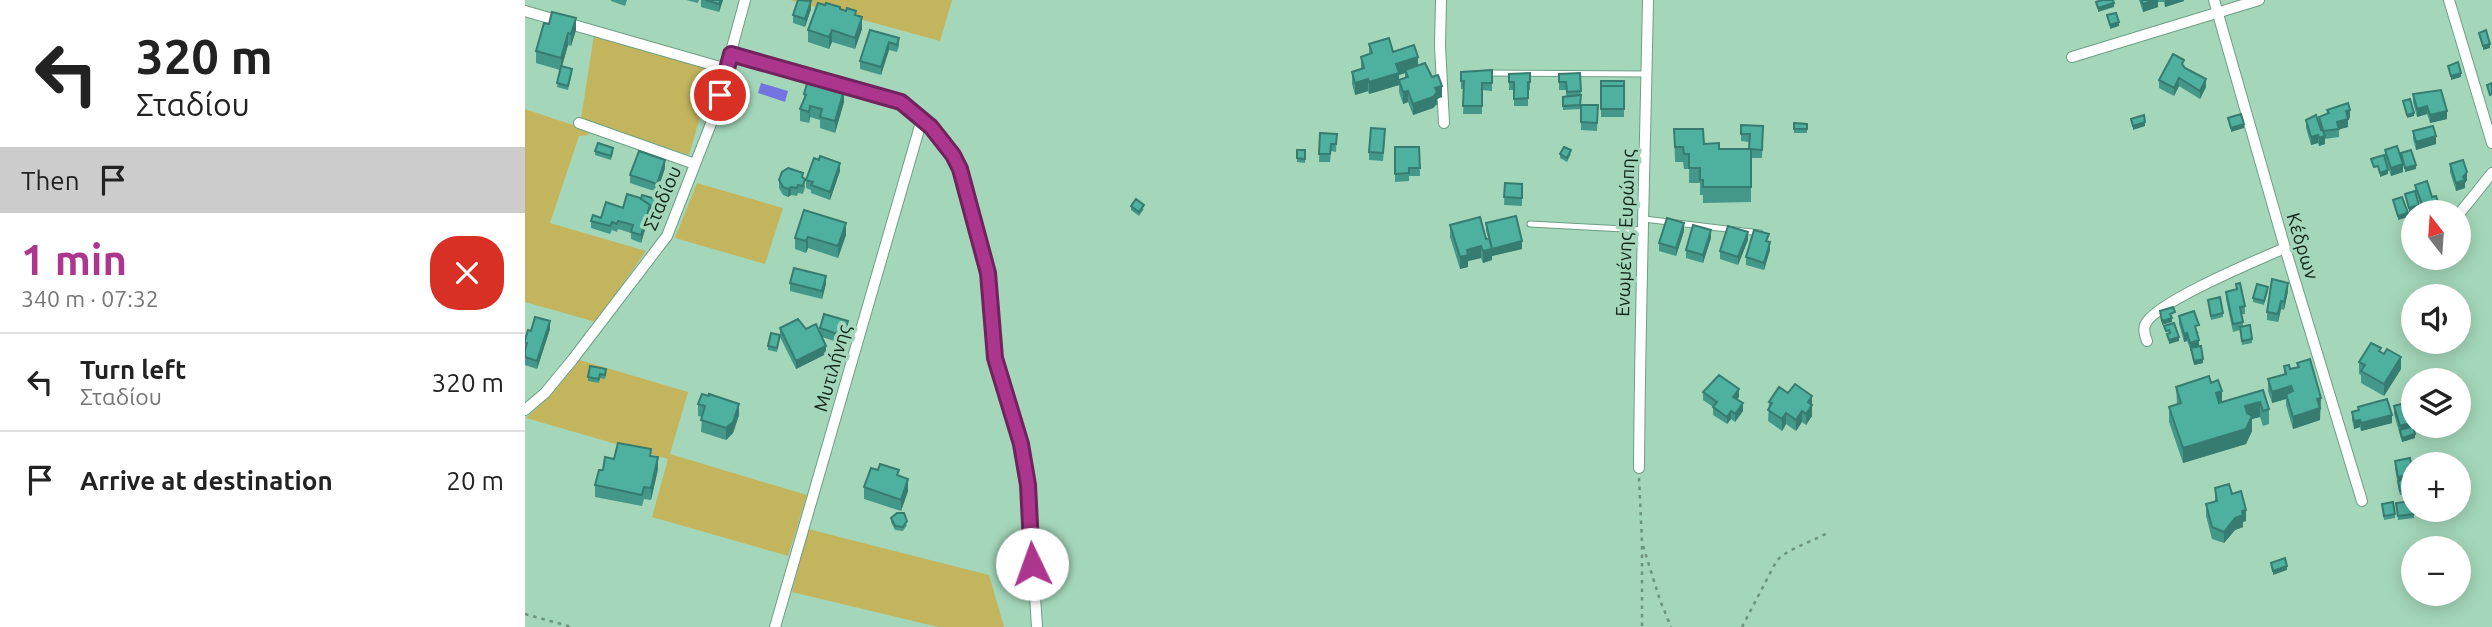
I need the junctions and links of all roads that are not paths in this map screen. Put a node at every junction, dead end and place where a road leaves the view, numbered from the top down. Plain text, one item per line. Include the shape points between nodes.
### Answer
1 (745, 0) edge
2 (1441, 0) edge
3 (1649, 0) edge
4 (2214, 0) edge
5 (2259, 0) edge
6 (2449, 0) edge
7 (525, 11) edge
8 (2217, 13) junction
9 (731, 54) junction
10 (2072, 57) dead end
11 (727, 69) junction
12 (1479, 73) edge
13 (1646, 74) junction
14 (922, 119) junction
15 (579, 123) dead end
16 (1444, 123) dead end
17 (2492, 143) edge
18 (695, 164) junction
19 (2492, 173) edge
20 (2470, 200) edge
21 (1530, 224) dead end
22 (1643, 225) junction
23 (1763, 234) edge
24 (2285, 248) junction
25 (2147, 341) dead end
26 (525, 410) edge
27 (1639, 468) road end
28 (2361, 501) dead end
29 (775, 627) edge
30 (1037, 627) edge

1 - 9 street, Σταδίου
2 - 16 street
3 - 13 street, Ενωμένης Ευρώπης
4 - 8 street, Κέδρων
5 - 8 street
6 - 17 street
7 - 11 street
8 - 10 street
8 - 24 street, Κέδρων
9 - 11 street, Σταδίου
9 - 14 street via 901,102
11 - 18 street, Σταδίου
12 - 13 lane
13 - 22 street, Ενωμένης Ευρώπης
14 - 29 street, Μυτιλήνης
14 - 30 street via 942,139 960,169 988,273 995,358 1021,444 1028,485
15 - 18 street
18 - 26 street, Σταδίου via 667,236 573,359
19 - 20 street
21 - 22 lane
22 - 23 lane
22 - 27 street, Ενωμένης Ευρώπης
24 - 25 street via 2181,296 2147,321
24 - 28 street, Κέδρων

